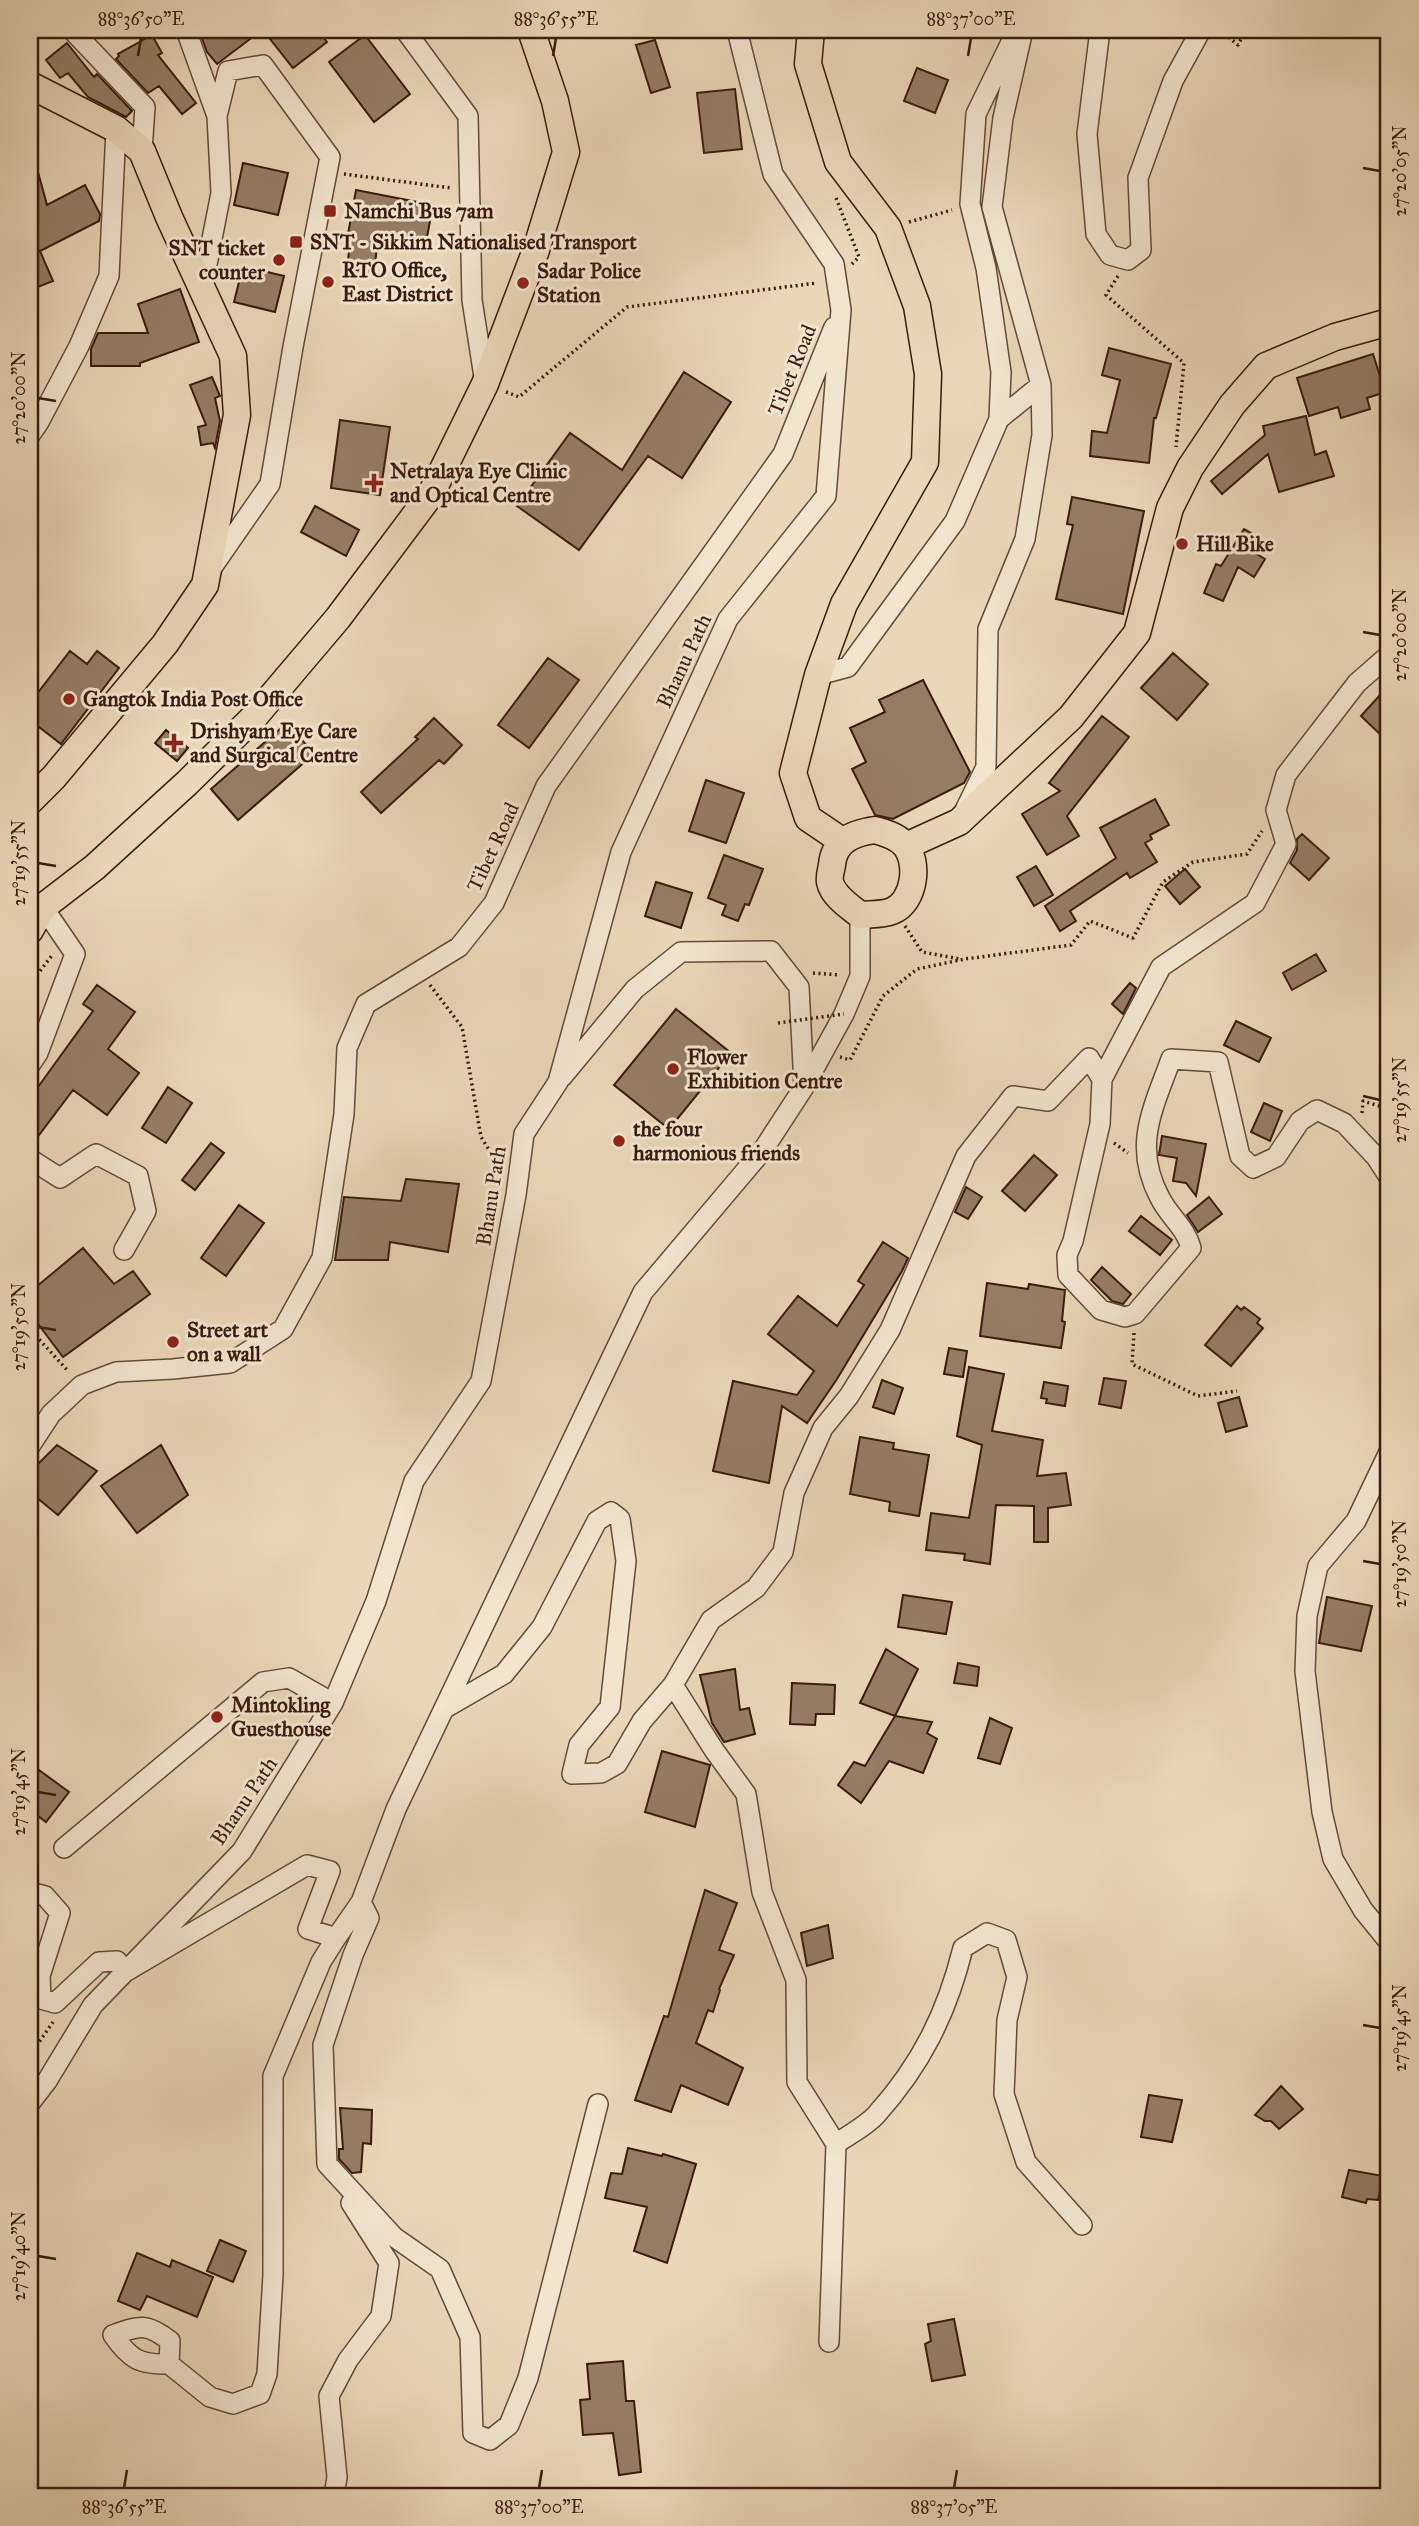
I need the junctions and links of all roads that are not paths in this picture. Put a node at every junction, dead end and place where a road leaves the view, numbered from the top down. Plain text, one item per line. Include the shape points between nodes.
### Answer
1 (72, 30) edge
2 (186, 30) edge
3 (405, 30) edge
4 (531, 30) edge
5 (737, 30) edge
6 (1017, 30) edge
7 (1023, 30) edge
8 (1100, 30) edge
9 (1201, 30) edge
10 (812, 32) edge
11 (30, 85) edge
12 (217, 116) junction
13 (117, 129) junction
14 (142, 151) junction
15 (202, 290) junction
16 (841, 310) junction
17 (1389, 322) edge
18 (485, 384) junction
19 (1041, 385) junction
20 (999, 419) junction
21 (30, 435) edge
22 (207, 574) junction
23 (1389, 654) edge
24 (818, 675) junction
25 (30, 801) edge
26 (959, 822) junction
27 (842, 841) junction
28 (906, 846) junction
29 (860, 915) junction
30 (36, 919) edge
31 (30, 1065) edge
32 (1102, 1079) junction
33 (558, 1082) junction
34 (804, 1087) junction
35 (30, 1159) edge
36 (1389, 1177) edge
37 (124, 1250) dead end
38 (30, 1447) edge
39 (1389, 1452) edge
40 (673, 1685) junction
41 (334, 1703) junction
42 (447, 1707) junction
43 (64, 1848) dead end
44 (30, 1892) edge
45 (360, 1902) junction
46 (336, 1938) junction
47 (1389, 1942) edge
48 (125, 1972) junction
49 (30, 2103) edge
50 (598, 2104) dead end
51 (836, 2144) junction
52 (327, 2164) junction
53 (1082, 2225) dead end
54 (829, 2342) dead end
55 (169, 2364) dead end
56 (334, 2496) edge

1 - 14 street via 145,107
2 - 12 street
3 - 18 street via 468,116 472,300
4 - 18 main road via 566,152 537,250
5 - 16 street, Bhanu Path via 773,174 834,264
6 - 20 street via 976,114 971,204 986,268 1001,372
7 - 19 street via 1003,118 992,208
8 - 9 street via 1087,134 1096,234 1110,255 1128,260 1141,250 1138,178 1173,80
10 - 24 main road via 808,64 838,162 888,228 917,306 928,374 925,462 844,604
11 - 13 main road
12 - 15 street via 221,193
12 - 22 street via 228,71 263,65 330,157 270,484
13 - 14 main road
13 - 21 street via 109,276 79,346
14 - 15 main road
15 - 22 main road via 233,356 237,415
16 - 33 street, Bhanu Path via 826,496 728,619 621,852
16 - 38 street, Tibet Road via 783,454 546,786 494,904 459,947 366,1004 347,1048 344,1114 322,1258 283,1329 230,1363 116,1372 82,1385 51,1414
17 - 26 main road via 1335,337 1266,366 1232,405 1170,508 1138,633 1071,717
18 - 30 main road via 431,494 338,618 256,716
19 - 20 street
19 - 26 street via 1042,435 1025,539 988,629 986,768
20 - 24 street via 955,521 848,667
22 - 25 main road via 205,585 165,644
23 - 32 street via 1357,683 1286,775 1276,810 1286,844 1255,903 1161,967
24 - 27 main road via 793,773 808,818
26 - 28 main road
27 - 28 main road via 875,830 893,835
27 - 29 main road via 832,858 830,882 841,901
28 - 29 main road via 913,880 907,897 895,910
29 - 34 street via 860,976
30 - 31 street via 65,939 75,954
32 - 36 street via 1100,1124 1067,1255 1068,1275 1101,1310 1125,1317 1135,1314 1191,1248 1188,1236 1160,1199 1147,1166 1146,1129 1171,1059 1218,1062 1240,1156 1253,1168 1276,1157 1300,1121 1317,1110 1344,1123
32 - 40 street via 1089,1058 1048,1101 1013,1096 966,1156 890,1330 823,1428 794,1493 783,1552 756,1588 711,1620
33 - 34 street via 635,989 681,952 771,951 799,987
33 - 41 street, Bhanu Path via 524,1134 481,1381 414,1481 376,1601
34 - 42 street via 763,1150 643,1292
35 - 37 street via 60,1178 96,1154 138,1175 146,1212
39 - 47 street via 1356,1521 1318,1566 1307,1616 1305,1671 1322,1812 1333,1860
40 - 42 street via 642,1721 617,1764 601,1773 572,1774 579,1745 610,1707 626,1561 620,1519 611,1512 597,1521 542,1628 505,1674
40 - 51 street via 746,1794 762,1892 796,1980 797,2082
41 - 43 street via 289,1678 263,1682
41 - 48 street, Bhanu Path via 242,1851
42 - 45 street via 396,1809
44 - 48 street via 45,1896 60,1913 40,1976 41,1999 55,2003 99,1962 117,1961
45 - 46 street
45 - 52 street via 369,1918 323,2045
46 - 48 street via 308,1929 330,1871 307,1866
46 - 55 street via 321,1962 273,2076 273,2275 267,2374 260,2394 233,2404 209,2398
48 - 49 street, Bhanu Path via 93,2006
50 - 52 street via 528,2378 509,2425 490,2440 473,2433 470,2337 440,2269 394,2236
51 - 53 street via 874,2117 929,2044 963,1948 987,1933 1006,1940 1017,1977 1007,2020 1004,2094 1022,2151 1026,2162
51 - 54 street
52 - 56 street via 389,2263 381,2316 348,2360 329,2396 337,2477

